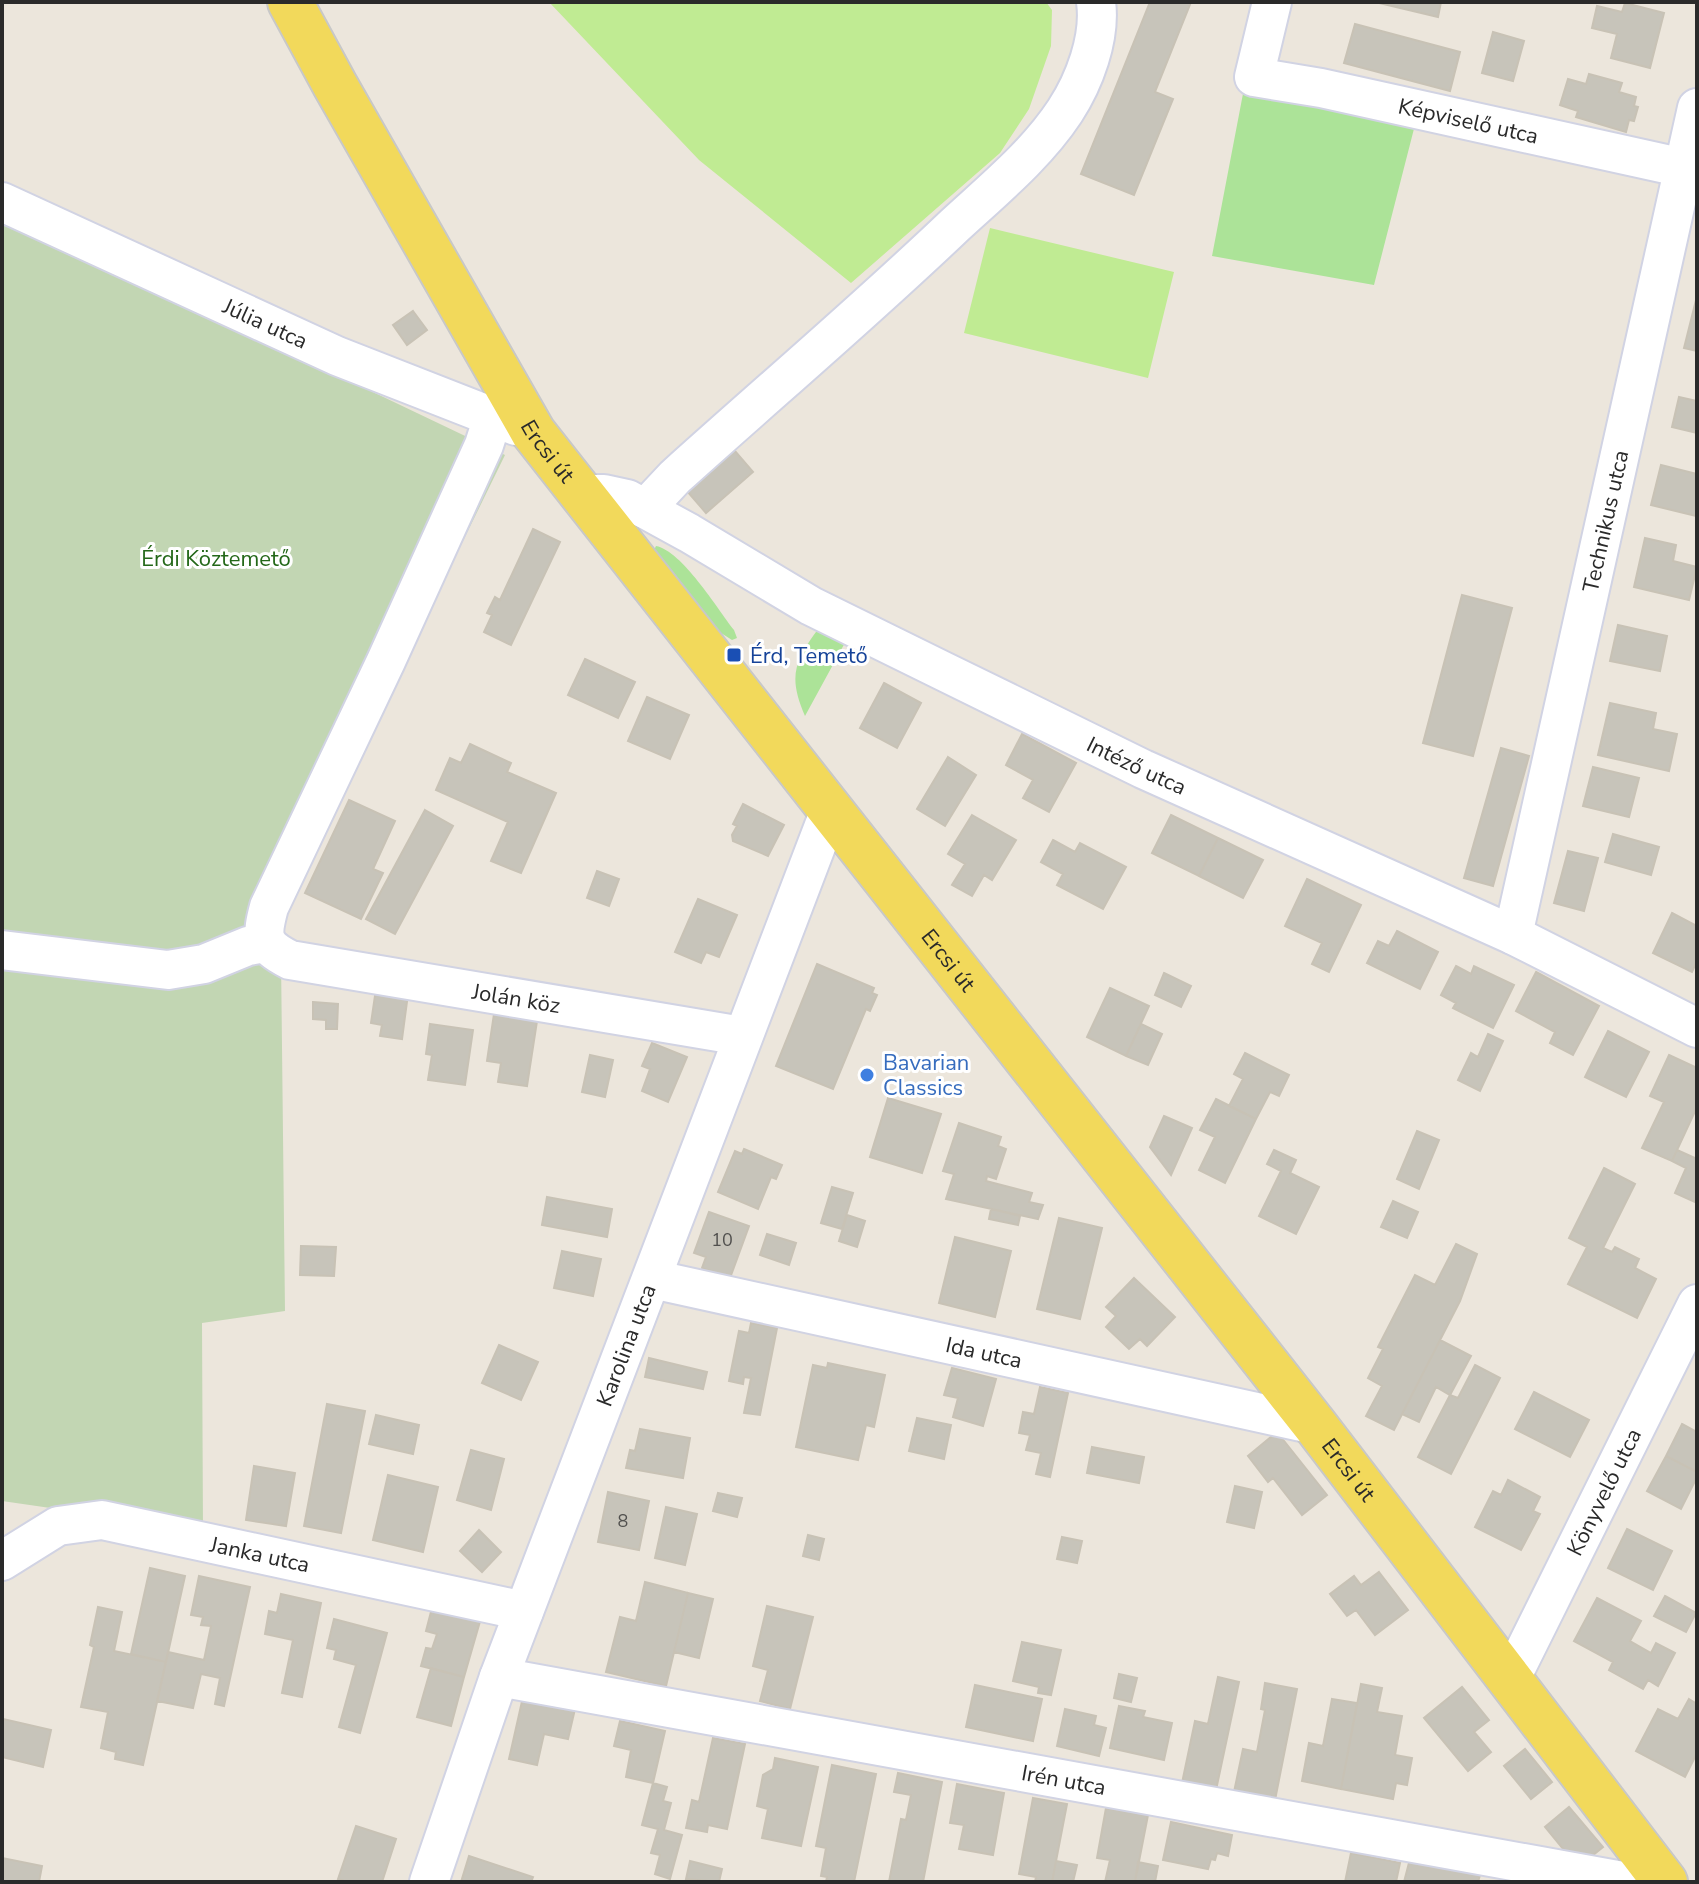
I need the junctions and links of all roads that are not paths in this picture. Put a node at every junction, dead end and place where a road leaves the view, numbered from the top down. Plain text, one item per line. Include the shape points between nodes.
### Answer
1 (290, 2) edge
2 (1096, 2) edge
3 (1272, 2) edge
4 (1697, 108) edge
5 (1684, 168) junction
6 (2, 202) edge
7 (1682, 258) edge
8 (493, 417) junction
9 (533, 432) junction
10 (583, 494) junction
11 (645, 509) junction
12 (830, 810) junction
13 (1513, 935) junction
14 (2, 950) edge
15 (278, 951) junction
16 (1697, 1028) edge
17 (742, 1036) junction
18 (652, 1279) junction
19 (1697, 1304) edge
20 (1315, 1425) junction
21 (2, 1561) edge
22 (524, 1611) junction
23 (499, 1677) junction
24 (1511, 1678) junction
25 (429, 1882) edge
26 (1628, 1882) edge
27 (1665, 1882) edge

1 - 9 main road, Ercsi út
2 - 11 street via 1093,45 1082,79 1064,112 1028,156
3 - 5 street, Képviselő utca via 1254,77
4 - 5 street, Technikus utca
5 - 7 street, Technikus utca
6 - 8 street, Júlia utca via 337,356
7 - 13 street, Technikus utca
8 - 9 street, Júlia utca
8 - 15 street via 386,661 269,907 263,928
9 - 10 main road, Ercsi út
10 - 11 street, Intéző utca via 627,499
10 - 12 main road, Ercsi út
11 - 13 street, Intéző utca via 811,606 1100,748
12 - 17 street, Karolina utca
12 - 20 main road, Ercsi út
13 - 16 street, Intéző utca
14 - 15 street via 168,970 204,964 248,946
15 - 17 street, Jolán köz
17 - 18 street, Karolina utca
18 - 20 street, Ida utca
18 - 22 street, Karolina utca
19 - 24 street, Könyvelő utca
20 - 24 main road, Ercsi út
21 - 22 street, Janka utca via 58,1526 102,1520
22 - 23 street, Karolina utca
23 - 25 street, Karolina utca
23 - 26 street, Irén utca
24 - 27 main road, Ercsi út

